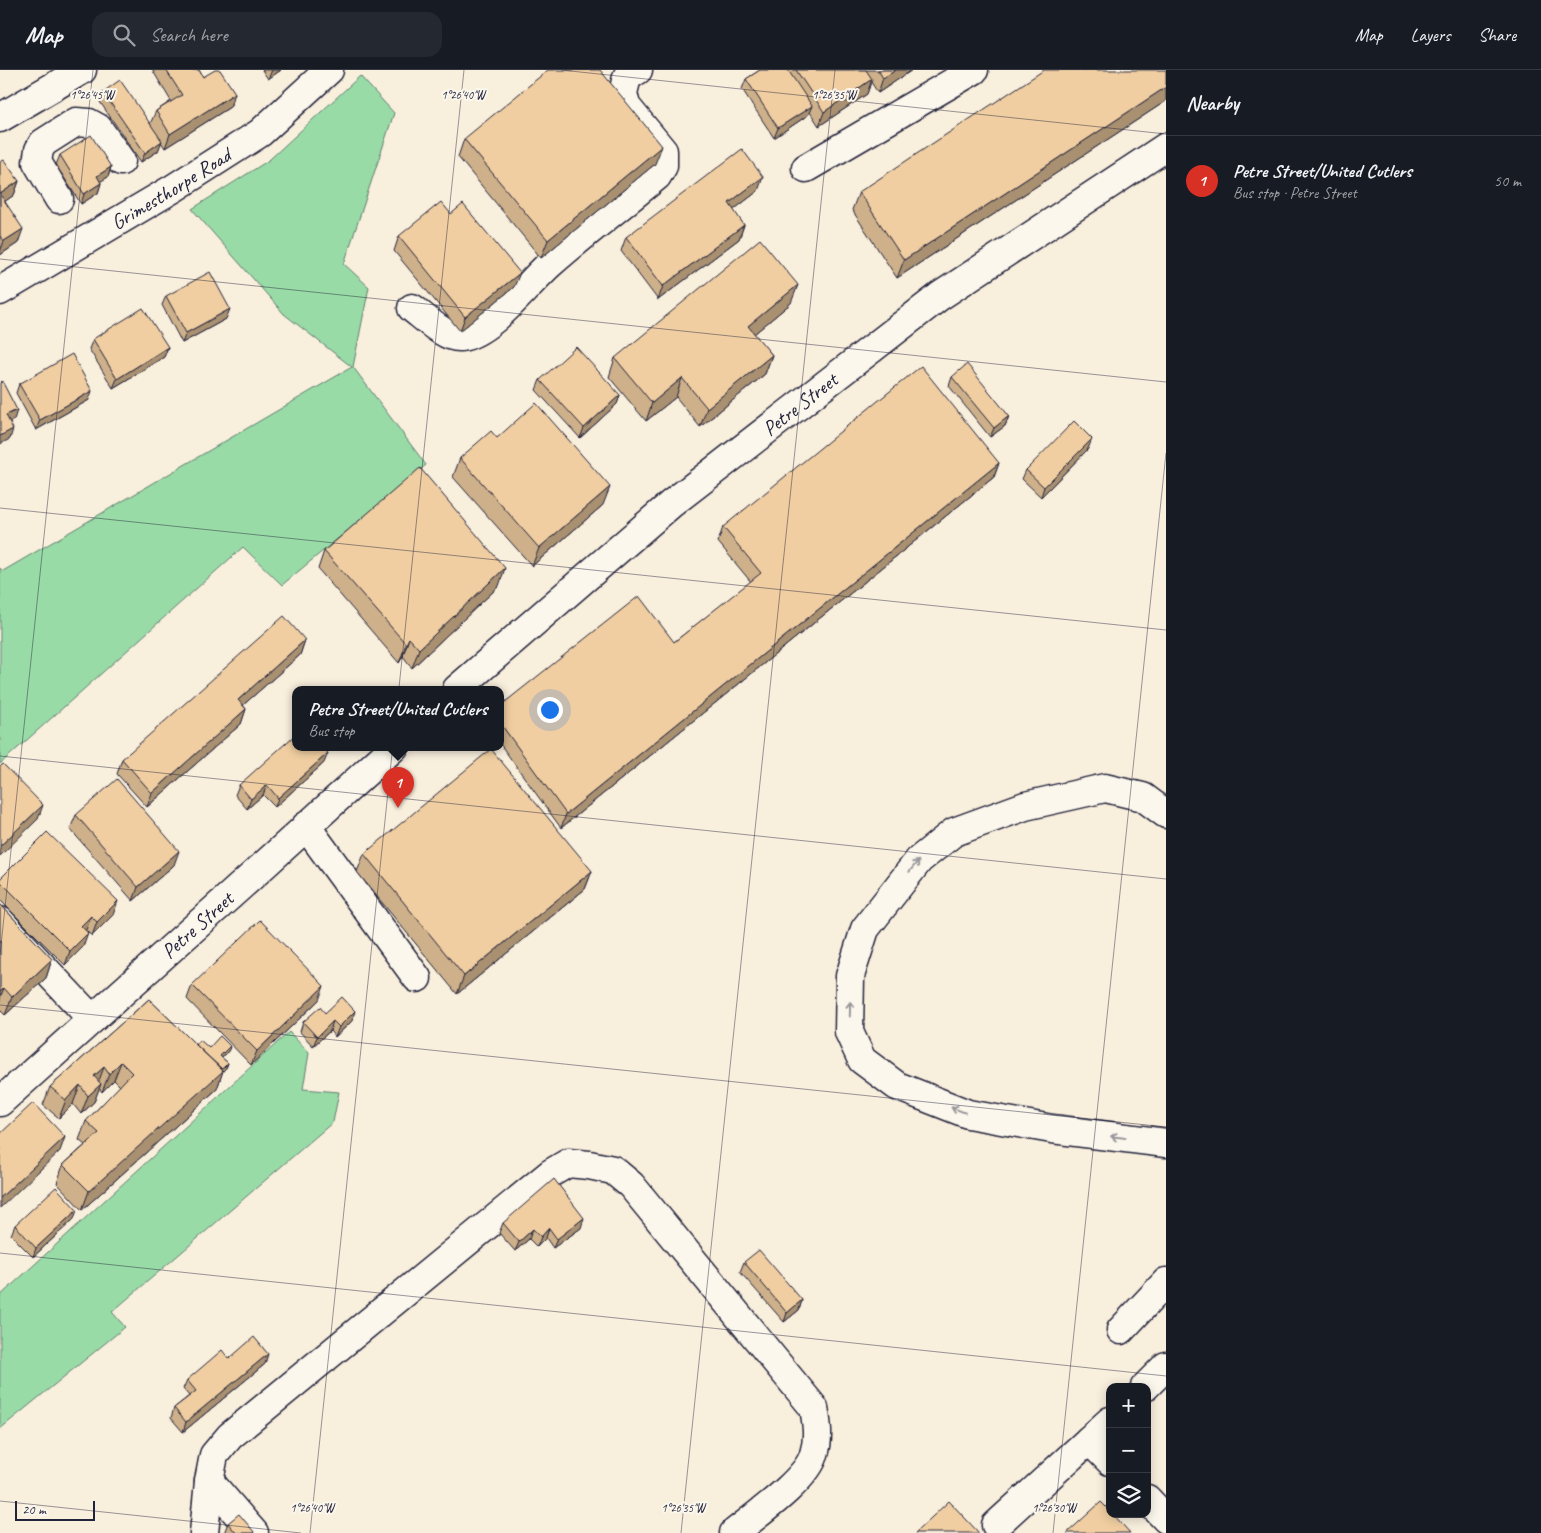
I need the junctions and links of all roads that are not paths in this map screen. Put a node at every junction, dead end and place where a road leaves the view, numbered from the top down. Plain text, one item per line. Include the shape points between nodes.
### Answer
1 (82, 70) edge
2 (329, 70) edge
3 (974, 70) edge
4 (633, 74) edge
5 (38, 96) junction
6 (0, 118) edge
7 (60, 132) junction
8 (1166, 147) edge
9 (121, 162) dead end
10 (806, 168) dead end
11 (59, 199) dead end
12 (0, 292) edge
13 (412, 308) dead end
14 (460, 686) edge
15 (390, 751) edge
16 (1166, 814) edge
17 (306, 826) junction
18 (0, 920) edge
19 (417, 978) dead end
20 (92, 1020) junction
21 (0, 1102) edge
22 (1166, 1143) edge
23 (1166, 1282) edge
24 (1121, 1330) dead end
25 (1166, 1366) edge
26 (1149, 1383) edge
27 (1106, 1424) edge
28 (1090, 1440) junction
29 (1106, 1457) edge
30 (209, 1481) junction
31 (1151, 1503) edge
32 (1166, 1519) edge
33 (996, 1526) dead end
34 (204, 1533) edge
35 (254, 1533) edge
36 (734, 1533) edge

1 - 5 street
2 - 12 street, Grimesthorpe Road via 260,133
3 - 10 street
4 - 13 street via 623,93 626,106 663,151 662,166 657,176 550,263 492,321 471,334 458,337 441,331
5 - 6 street
5 - 7 street
7 - 9 street via 76,122 89,123 98,128
7 - 11 street via 43,143 38,162
8 - 14 street, Petre Street via 924,308 671,504
15 - 17 street, Petre Street
22 -> 16 street via 1052,1129 968,1114 897,1086 862,1060 849,1032 850,976 865,929 918,860 954,832 1025,806 1105,788 1143,797
17 - 19 street
17 - 20 street, Petre Street
18 - 20 street
20 - 21 street, Petre Street
23 - 24 street
25 - 26 street
27 - 28 street
28 - 29 street
28 - 33 street
30 - 34 street
30 - 35 street
30 - 36 street via 214,1455 230,1436 551,1173 568,1163 589,1165 613,1170 631,1185 814,1408 818,1429 814,1456 800,1477
31 - 32 street

